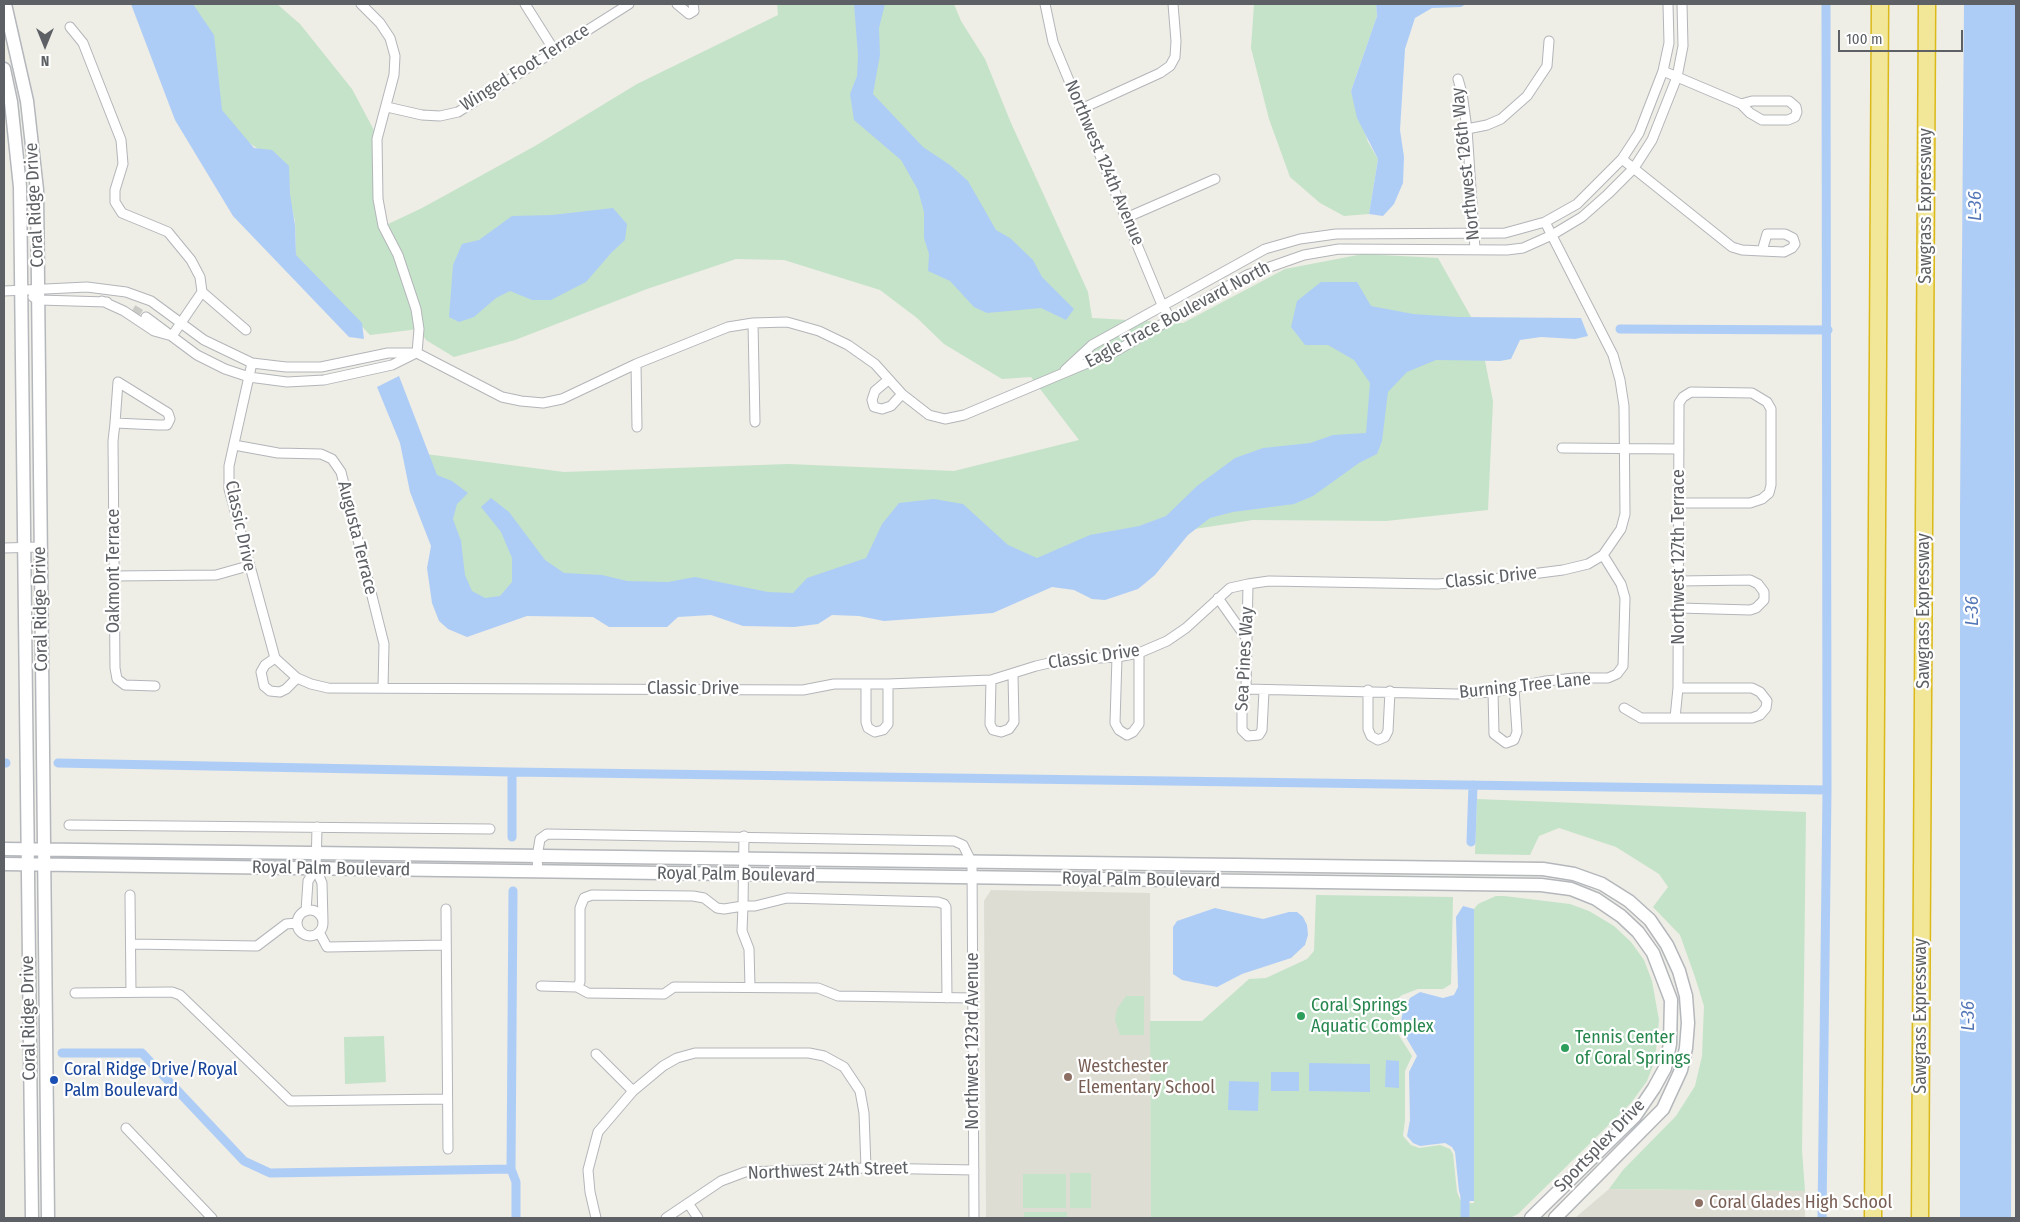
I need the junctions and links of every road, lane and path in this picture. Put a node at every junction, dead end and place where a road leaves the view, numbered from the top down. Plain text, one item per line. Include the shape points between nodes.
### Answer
1 (5, 4) edge
2 (360, 4) edge
3 (525, 4) edge
4 (629, 4) edge
5 (677, 4) edge
6 (692, 4) edge
7 (1045, 4) edge
8 (1173, 4) edge
9 (1668, 4) edge
10 (1682, 4) edge
11 (1880, 4) edge
12 (1927, 4) edge
13 (70, 27) dead end
14 (1549, 41) dead end
15 (554, 50) junction
16 (4, 69) edge
17 (1663, 71) junction
18 (1677, 77) junction
19 (1458, 79) dead end
20 (1741, 104) junction
21 (387, 107) junction
22 (1081, 109) junction
23 (1467, 128) junction
24 (1622, 159) junction
25 (1634, 168) junction
26 (1215, 179) dead end
27 (1128, 217) junction
28 (1545, 222) junction
29 (1474, 234) junction
30 (1552, 235) junction
31 (1475, 250) junction
32 (1762, 251) dead end
33 (4, 291) edge
34 (22, 291) junction
35 (202, 292) junction
36 (39, 294) junction
37 (102, 301) junction
38 (1162, 305) junction
39 (133, 309) tunnel mouth
40 (146, 317) tunnel mouth
41 (1170, 319) junction
42 (182, 322) junction
43 (753, 324) junction
44 (246, 330) dead end
45 (172, 336) junction
46 (416, 353) junction
47 (252, 363) junction
48 (636, 364) junction
49 (1062, 374) junction
50 (249, 377) junction
51 (888, 380) junction
52 (902, 394) junction
53 (754, 422) dead end
54 (115, 423) junction
55 (637, 427) dead end
56 (234, 445) junction
57 (1562, 448) dead end
58 (1625, 449) junction
59 (1679, 449) junction
60 (1680, 502) junction
61 (24, 547) junction
62 (40, 547) junction
63 (4, 548) edge
64 (1603, 555) junction
65 (248, 566) junction
66 (114, 576) junction
67 (1679, 581) junction
68 (1248, 584) junction
69 (1218, 598) junction
70 (1679, 608) junction
71 (1247, 639) junction
72 (1139, 653) junction
73 (1117, 657) junction
74 (274, 658) junction
75 (1013, 675) junction
76 (297, 678) junction
77 (991, 680) junction
78 (866, 684) junction
79 (888, 684) junction
80 (155, 686) dead end
81 (383, 688) junction
82 (1514, 688) junction
83 (1678, 688) junction
84 (1246, 689) junction
85 (1368, 690) junction
86 (1264, 691) junction
87 (1390, 691) junction
88 (1493, 692) junction
89 (1624, 708) dead end
90 (1676, 718) junction
91 (69, 825) dead end
92 (318, 827) junction
93 (490, 829) dead end
94 (744, 836) junction
95 (4, 849) edge
96 (27, 849) junction
97 (44, 850) junction
98 (316, 854) junction
99 (537, 857) junction
100 (744, 860) junction
101 (972, 863) junction
102 (4, 864) edge
103 (28, 865) junction
104 (43, 865) junction
105 (316, 868) junction
106 (1468, 869) joint
107 (538, 872) junction
108 (744, 875) junction
109 (972, 878) junction
110 (1468, 884) joint
111 (130, 895) dead end
112 (743, 906) junction
113 (446, 909) dead end
114 (306, 911) junction
115 (323, 922) junction
116 (297, 923) junction
117 (319, 932) junction
118 (131, 944) junction
119 (446, 946) junction
120 (541, 986) dead end
121 (577, 987) junction
122 (750, 987) junction
123 (132, 992) junction
124 (74, 993) dead end
125 (947, 998) junction
126 (973, 998) junction
127 (596, 1054) dead end
128 (633, 1091) junction
129 (447, 1100) junction
130 (126, 1128) dead end
131 (448, 1149) dead end
132 (866, 1168) junction
133 (974, 1170) junction
134 (688, 1203) junction
135 (32, 1205) junction
136 (48, 1205) junction
137 (32, 1218) edge
138 (48, 1218) edge
139 (212, 1218) edge
140 (596, 1218) edge
141 (666, 1218) edge
142 (698, 1218) edge
143 (974, 1218) edge
144 (1531, 1218) edge
145 (1555, 1218) edge
146 (1873, 1218) edge
147 (1920, 1218) edge

1 - 36 street, Coral Ridge Drive via 27,100 37,190
2 - 21 street via 380,23 390,38 395,56
3 - 15 street
4 - 15 street, Winged Foot Terrace
5 - 6 street via 689,14 694,11
7 - 22 street, Northwest 124th Avenue via 1053,42
8 - 22 street via 1176,42 1175,57 1170,66
9 - 17 street, Eagle Trace Boulevard North via 1669,43
10 - 18 street, Eagle Trace Boulevard North via 1683,46
11 - 146 highway
12 - 147 highway, Sawgrass Expressway
13 - 35 street via 83,43 121,140 123,164 115,202 122,213 168,232 191,260 200,277
14 - 23 street via 1547,66 1527,96 1500,119
15 - 21 street, Winged Foot Terrace via 458,112 422,115
16 - 34 street, Coral Ridge Drive via 11,102 20,187
17 - 18 street
17 - 24 street, Eagle Trace Boulevard North via 1639,133
18 - 20 street
18 - 25 street, Eagle Trace Boulevard North via 1652,140
19 - 23 street, Northwest 126th Way
20 - 20 street via 1762,120 1788,120 1797,112 1789,100 1752,100
21 - 46 street via 377,139 378,199 383,226 398,255 416,309 419,329
22 - 27 street, Northwest 124th Avenue
23 - 29 street, Northwest 126th Way
24 - 25 street
24 - 28 street, Eagle Trace Boulevard North via 1576,204
25 - 30 street, Eagle Trace Boulevard North via 1582,217
25 - 32 street via 1732,247
26 - 27 street
27 - 38 street, Northwest 124th Avenue
28 - 29 street, Eagle Trace Boulevard North via 1505,233
28 - 30 street
29 - 31 street, Northwest 126th Way
29 - 38 street, Eagle Trace Boulevard North via 1336,234 1300,240 1240,262
30 - 31 street, Eagle Trace Boulevard North via 1523,248
30 - 58 street via 1613,355 1624,406
31 - 41 street, Eagle Trace Boulevard North via 1339,250 1304,255 1247,276
33 - 34 street
34 - 36 street, Eagle Trace Boulevard North
34 - 61 street, Coral Ridge Drive
35 - 42 street
35 - 44 street
36 - 37 street, Eagle Trace Boulevard North
36 - 42 street, Eagle Trace Boulevard North via 87,288 126,292 150,300
36 - 62 street, Coral Ridge Drive
37 - 39 street, Eagle Trace Boulevard North
37 - 45 street, Eagle Trace Boulevard North via 154,331
38 - 41 street, Northwest 124th Avenue
38 - 49 street, Eagle Trace Boulevard North via 1092,345
40 - 45 street, Eagle Trace Boulevard North
41 - 49 street, Eagle Trace Boulevard North via 1116,351
42 - 45 street
42 - 47 street, Eagle Trace Boulevard North via 204,340
43 - 48 street, Eagle Trace Boulevard North via 728,328
43 - 51 street, Eagle Trace Boulevard North via 787,322 819,331 875,364
43 - 53 street
45 - 50 street, Eagle Trace Boulevard North via 197,355
46 - 47 street, Eagle Trace Boulevard North via 388,353 321,368 286,368
46 - 48 street, Eagle Trace Boulevard North via 502,397 543,403 562,400
46 - 50 street, Eagle Trace Boulevard North via 392,365 324,380 287,382
47 - 50 street, Classic Drive
48 - 55 street
49 - 52 street, Eagle Trace Boulevard North via 998,403 945,419 929,415
50 - 56 street, Classic Drive
51 - 52 street, Eagle Trace Boulevard North
51 - 52 street via 875,391 874,407 891,406
54 - 54 street, Oakmont Terrace via 167,425 170,419 168,413 118,382
54 - 66 street, Oakmont Terrace
56 - 65 street, Classic Drive via 229,466 229,489
56 - 81 street, Augusta Terrace via 278,453 322,454 332,459 341,472 384,644
57 - 58 street
58 - 59 street
58 - 64 street via 1624,514 1620,529
59 - 60 street, Northwest 127th Terrace
59 - 60 street, Northwest 127th Terrace via 1680,404 1691,392 1752,393 1766,402 1770,409 1771,485 1768,493 1762,499 1750,502
60 - 67 street, Northwest 127th Terrace
61 - 62 street
61 - 63 street
61 - 96 street, Coral Ridge Drive
62 - 97 street, Coral Ridge Drive
64 - 68 street, Classic Drive via 1588,564 1563,570 1477,581 1436,584 1269,581
64 - 82 street, Burning Tree Lane via 1620,584 1624,598 1623,666 1608,678 1556,680
65 - 66 street via 216,575
65 - 74 street, Classic Drive
66 - 80 street, Oakmont Terrace via 117,679 125,685
67 - 70 street, Northwest 127th Terrace
67 - 70 street via 1750,580 1764,592 1764,600 1750,610
68 - 69 street, Classic Drive via 1230,588
68 - 71 street, Sea Pines Way
69 - 71 street
69 - 72 street, Classic Drive via 1186,628 1167,641
70 - 83 street, Northwest 127th Terrace
71 - 84 street, Sea Pines Way
72 - 73 street, Classic Drive
72 - 73 street via 1139,724 1127,735 1115,723
73 - 75 street, Classic Drive via 1062,660
74 - 76 street, Classic Drive
74 - 76 street via 261,672 264,686 270,691 280,692
75 - 77 street, Classic Drive
75 - 77 street via 1014,722 1001,732 990,724
76 - 81 street, Classic Drive via 328,688
77 - 79 street, Classic Drive
78 - 79 street, Classic Drive
78 - 79 street via 866,722 868,728 875,732 888,724
78 - 81 street, Classic Drive via 834,684 803,690
82 - 88 street, Burning Tree Lane
82 - 88 street via 1517,732 1514,740 1506,743 1494,734
83 - 90 street, Northwest 127th Terrace
83 - 90 street via 1752,688 1760,692 1766,708 1752,718
84 - 86 street, Burning Tree Lane
84 - 86 street, Sea Pines Way via 1242,730 1253,737 1262,730
85 - 86 street, Burning Tree Lane
85 - 87 street, Burning Tree Lane
85 - 87 street via 1368,729 1378,740 1388,731
87 - 88 street, Burning Tree Lane
89 - 90 street via 1641,718
91 - 92 street
92 - 93 street
92 - 98 street
94 - 99 street via 547,834 540,840
94 - 100 street
94 - 101 street via 954,841 963,845
95 - 96 street, Royal Palm Boulevard
96 - 97 street, Royal Palm Boulevard
96 - 103 street, Coral Ridge Drive
97 - 98 street, Royal Palm Boulevard
97 - 104 street, Coral Ridge Drive
98 - 99 street, Royal Palm Boulevard
98 - 105 street
99 - 100 street, Royal Palm Boulevard
99 - 107 street
100 - 101 street, Royal Palm Boulevard
100 - 108 street
101 - 106 street, Royal Palm Boulevard
101 - 109 street, Northwest 123rd Avenue
102 - 103 street, Royal Palm Boulevard
103 - 104 street, Royal Palm Boulevard
103 - 135 street, Coral Ridge Drive
104 - 105 street, Royal Palm Boulevard
104 - 136 street, Coral Ridge Drive
105 - 107 street, Royal Palm Boulevard
105 - 114 street via 308,881
105 - 115 street via 322,883
106 - 145 street, Sportsplex Drive via 1544,869 1574,874 1602,884 1629,901 1650,920 1667,945 1686,996 1686,1048 1681,1070 1663,1109
107 - 108 street, Royal Palm Boulevard
108 - 109 street, Royal Palm Boulevard
108 - 112 street
109 - 110 street, Royal Palm Boulevard
109 - 126 street, Northwest 123rd Avenue
110 - 144 street, Sportsplex Drive via 1541,885 1571,889 1596,899 1621,916 1653,952 1671,1000 1666,1068 1654,1088 1634,1116
111 - 118 street
112 - 121 street via 717,908 704,898 693,896 588,896 581,905 580,982
112 - 122 street via 742,931 749,949
112 - 125 street via 787,898 944,904
113 - 119 street
114 - 115 street via 319,914
114 - 116 street via 299,916
115 - 117 street
116 - 117 street via 303,934 311,936
116 - 118 street via 286,924 257,946
117 - 119 street via 327,947
118 - 123 street
119 - 129 street
120 - 121 street
121 - 122 street via 588,993 664,994 674,986
122 - 125 street via 818,988 838,996
123 - 124 street
123 - 129 street via 180,995 290,1101
125 - 126 street
126 - 133 street, Northwest 123rd Avenue
127 - 128 street
128 - 132 street via 663,1066 695,1053 809,1053 824,1056 844,1067 860,1091
128 - 140 street via 598,1132 591,1152 589,1184
129 - 131 street
130 - 139 street
132 - 133 street, Northwest 24th Street
132 - 134 street, Northwest 24th Street via 745,1172 721,1181
133 - 143 street, Northwest 123rd Avenue
134 - 141 street, Northwest 24th Street
134 - 142 street
135 - 136 street
135 - 137 street, Coral Ridge Drive
136 - 138 street, Coral Ridge Drive

